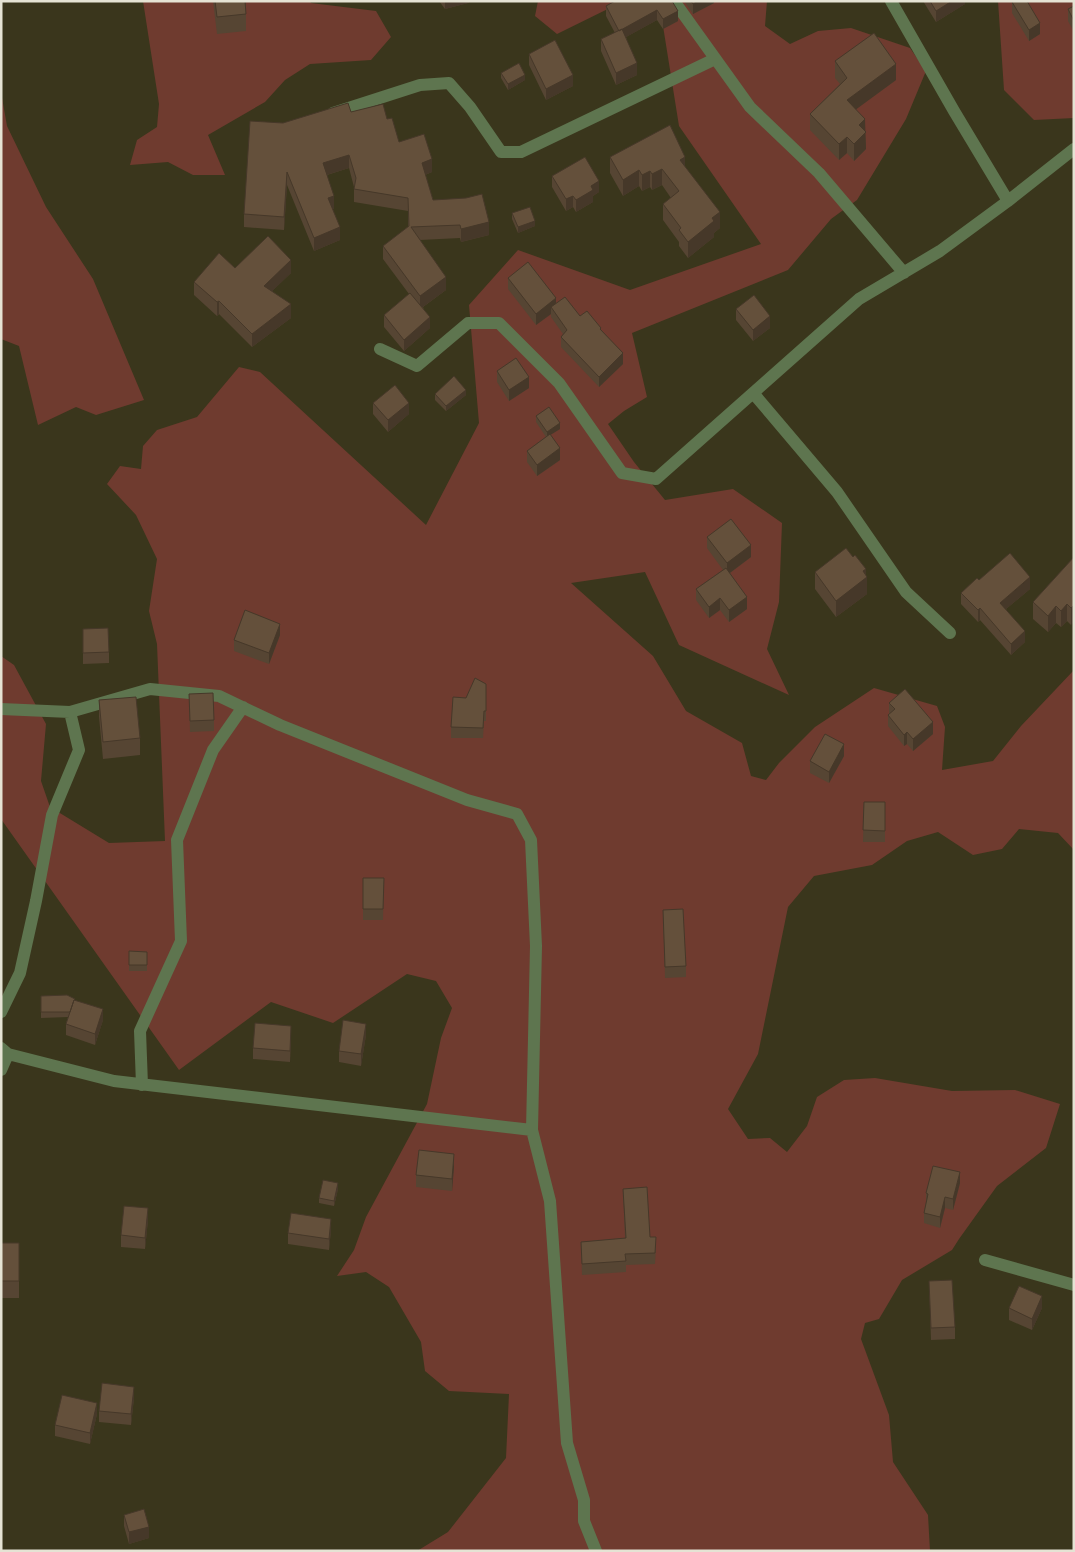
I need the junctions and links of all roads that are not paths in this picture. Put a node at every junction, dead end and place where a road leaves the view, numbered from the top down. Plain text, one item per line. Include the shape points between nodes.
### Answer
1 (674, 1) edge
2 (891, 1) edge
3 (715, 59) junction
4 (321, 117) edge
5 (1074, 149) edge
6 (1008, 201) junction
7 (904, 273) junction
8 (380, 349) dead end
9 (754, 394) junction
10 (950, 633) dead end
11 (243, 707) junction
12 (1, 709) edge
13 (70, 712) junction
14 (1, 1012) edge
15 (4, 1051) edge
16 (1, 1070) edge
17 (142, 1085) junction
18 (532, 1130) junction
19 (985, 1260) dead end
20 (1074, 1285) edge
21 (596, 1551) edge

1 - 3 street
2 - 6 street
3 - 4 street via 521,152 501,152 449,83 420,85
3 - 7 street via 750,107 819,173
5 - 6 street
6 - 7 street
7 - 9 street via 859,299
8 - 9 street via 417,366 468,323 499,323 559,382 622,473 656,479
9 - 10 street via 837,492 906,592
11 - 13 street via 219,696 150,689
11 - 17 street via 213,750 177,840 181,941 140,1031
11 - 18 street via 467,800 517,814 531,840 534,898
12 - 13 street
13 - 14 street via 79,750 52,816 20,973
15 - 16 street
15 - 17 street via 114,1081
17 - 18 street
18 - 21 street via 550,1200 567,1443 584,1500 584,1521
19 - 20 street

